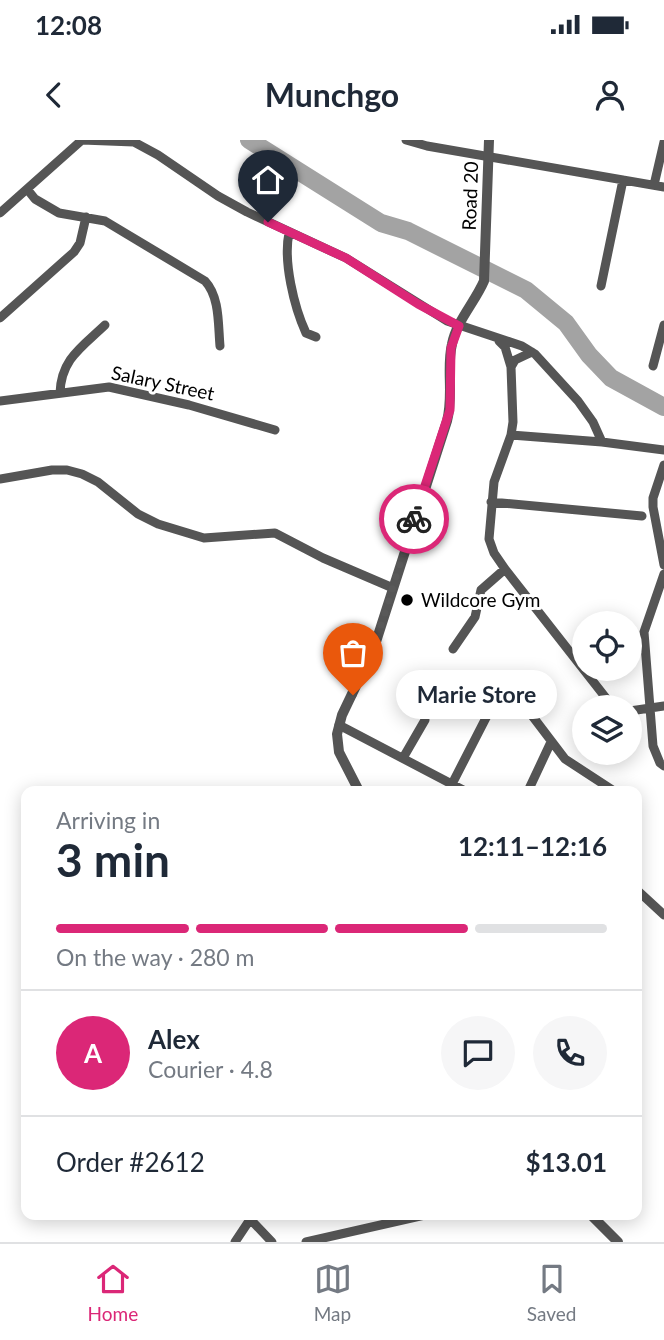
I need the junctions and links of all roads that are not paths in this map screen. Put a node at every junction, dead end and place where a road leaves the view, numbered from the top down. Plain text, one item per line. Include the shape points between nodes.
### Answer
1 (82, 140) edge
2 (407, 140) edge
3 (489, 140) edge
4 (664, 142) edge
5 (490, 157) junction
6 (623, 180) junction
7 (659, 186) edge
8 (27, 189) junction
9 (0, 213) edge
10 (86, 218) junction
11 (289, 233) junction
12 (601, 286) dead end
13 (0, 318) edge
14 (664, 325) edge
15 (105, 326) dead end
16 (459, 326) junction
17 (316, 337) dead end
18 (498, 340) junction
19 (220, 346) dead end
20 (532, 352) junction
21 (653, 366) dead end
22 (511, 367) junction
23 (60, 393) junction
24 (0, 401) edge
25 (275, 430) dead end
26 (511, 435) junction
27 (602, 442) junction
28 (664, 450) edge
29 (664, 465) edge
30 (0, 479) edge
31 (491, 502) junction
32 (642, 516) dead end
33 (664, 565) edge
34 (505, 569) junction
35 (664, 574) edge
36 (393, 588) junction
37 (453, 649) dead end
38 (430, 684) dead end
39 (604, 695) edge
40 (664, 706) edge
41 (650, 709) junction
42 (642, 710) edge
43 (339, 725) junction
44 (551, 743) junction
45 (403, 758) junction
46 (664, 766) edge
47 (452, 784) junction
48 (357, 786) edge
49 (456, 786) edge
50 (530, 786) edge
51 (606, 786) edge
52 (642, 895) edge
53 (664, 915) edge
54 (403, 1220) edge
55 (596, 1220) edge
56 (235, 1242) edge
57 (272, 1242) edge
58 (306, 1242) edge
59 (618, 1242) edge

1 - 8 street
1 - 11 street via 134,142 218,196
2 - 5 street
3 - 5 street, Road 20
4 - 7 street
5 - 6 street
5 - 16 street, Road 20 via 484,281
6 - 7 street
6 - 12 street
8 - 9 street
8 - 10 street via 47,208
10 - 13 street via 74,252
10 - 19 street via 105,221 205,281 214,296
11 - 16 street via 346,258
11 - 17 street via 286,256 305,335
14 - 21 street
15 - 23 street via 64,367
16 - 18 street
16 - 36 street via 451,348 450,410
18 - 20 street
18 - 22 street
20 - 22 street
20 - 27 street via 578,401
22 - 26 street
23 - 24 street, Salary Street
23 - 25 street, Salary Street via 109,387
26 - 27 street
26 - 31 street
27 - 28 street
29 - 33 street via 653,507
30 - 36 street via 52,470 82,474 158,524 204,538 275,533
31 - 32 street
31 - 34 street via 489,539
34 - 37 street via 481,590 475,617
34 - 39 street
35 - 41 street via 645,632
36 - 43 street via 369,659
38 - 45 street via 422,702 425,720
40 - 41 street
41 - 42 street
41 - 46 street via 653,746
43 - 45 street
43 - 48 street via 337,746
44 - 47 street via 522,703 502,703 490,710
44 - 50 street
44 - 51 street via 565,759
45 - 47 street
47 - 49 street
52 - 53 street
54 - 58 street
55 - 59 street
56 - 57 street via 248,1221

